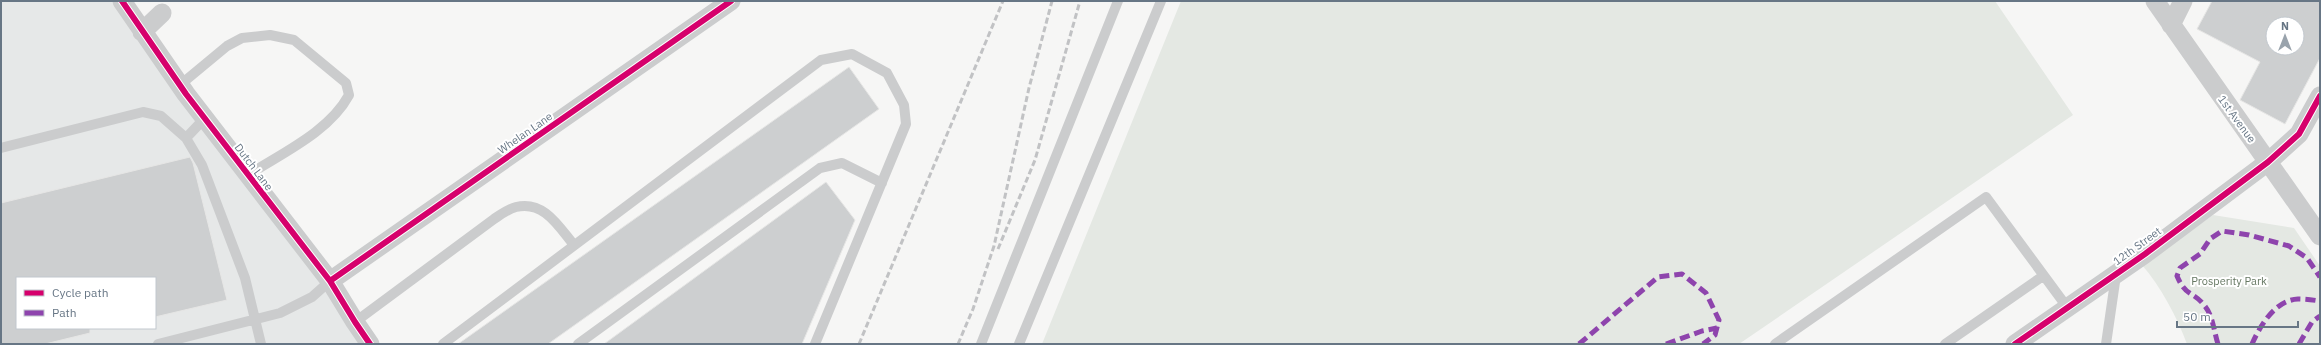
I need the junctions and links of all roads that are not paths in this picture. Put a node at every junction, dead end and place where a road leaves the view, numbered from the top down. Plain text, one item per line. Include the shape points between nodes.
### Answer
1 (122, 1) edge
2 (732, 1) edge
3 (1118, 1) edge
4 (1160, 1) edge
5 (2155, 1) edge
6 (2183, 1) edge
7 (162, 13) dead end
8 (2171, 24) junction
9 (142, 32) junction
10 (180, 85) junction
11 (2320, 96) edge
12 (205, 118) junction
13 (186, 138) junction
14 (1, 148) edge
15 (2268, 162) junction
16 (248, 175) junction
17 (882, 183) junction
18 (2320, 236) edge
19 (574, 246) junction
20 (2116, 274) junction
21 (2043, 276) junction
22 (330, 281) junction
23 (2067, 307) junction
24 (255, 320) junction
25 (355, 322) junction
26 (158, 344) edge
27 (261, 344) edge
28 (370, 344) edge
29 (443, 344) edge
30 (578, 344) edge
31 (815, 344) edge
32 (981, 344) edge
33 (1019, 344) edge
34 (1775, 344) edge
35 (1945, 344) edge
36 (2015, 344) edge
37 (2106, 344) edge

1 - 9 street, Dutch Lane
2 - 22 street, Whelan Lane
3 - 32 lane
4 - 33 lane
5 - 8 street, 1st Avenue
6 - 8 street
7 - 9 street
8 - 15 street, 1st Avenue
9 - 10 street, Dutch Lane
10 - 12 street, Dutch Lane
10 - 16 lane via 227,46 242,38 270,35 294,40 346,83 349,95 341,110 318,130
11 - 15 street, 12th Street via 2299,134
12 - 13 lane
12 - 16 street, Dutch Lane
13 - 14 lane via 161,116 143,112
13 - 24 lane via 207,180 245,278
15 - 18 street, 1st Avenue
15 - 20 street, 12th Street
16 - 22 street, Dutch Lane
17 - 19 lane via 906,124 904,105 887,73 852,54 821,60
17 - 30 lane via 842,163 820,168
17 - 31 lane
19 - 25 lane via 547,213 533,206 515,207 494,219
19 - 29 lane
20 - 23 street, 12th Street
20 - 37 lane
21 - 23 lane
21 - 34 lane via 1986,197
21 - 35 lane
22 - 24 lane via 312,297 280,313
22 - 25 street, Dutch Lane
23 - 36 street, 12th Street
24 - 26 lane
24 - 27 lane
25 - 28 street, Dutch Lane

